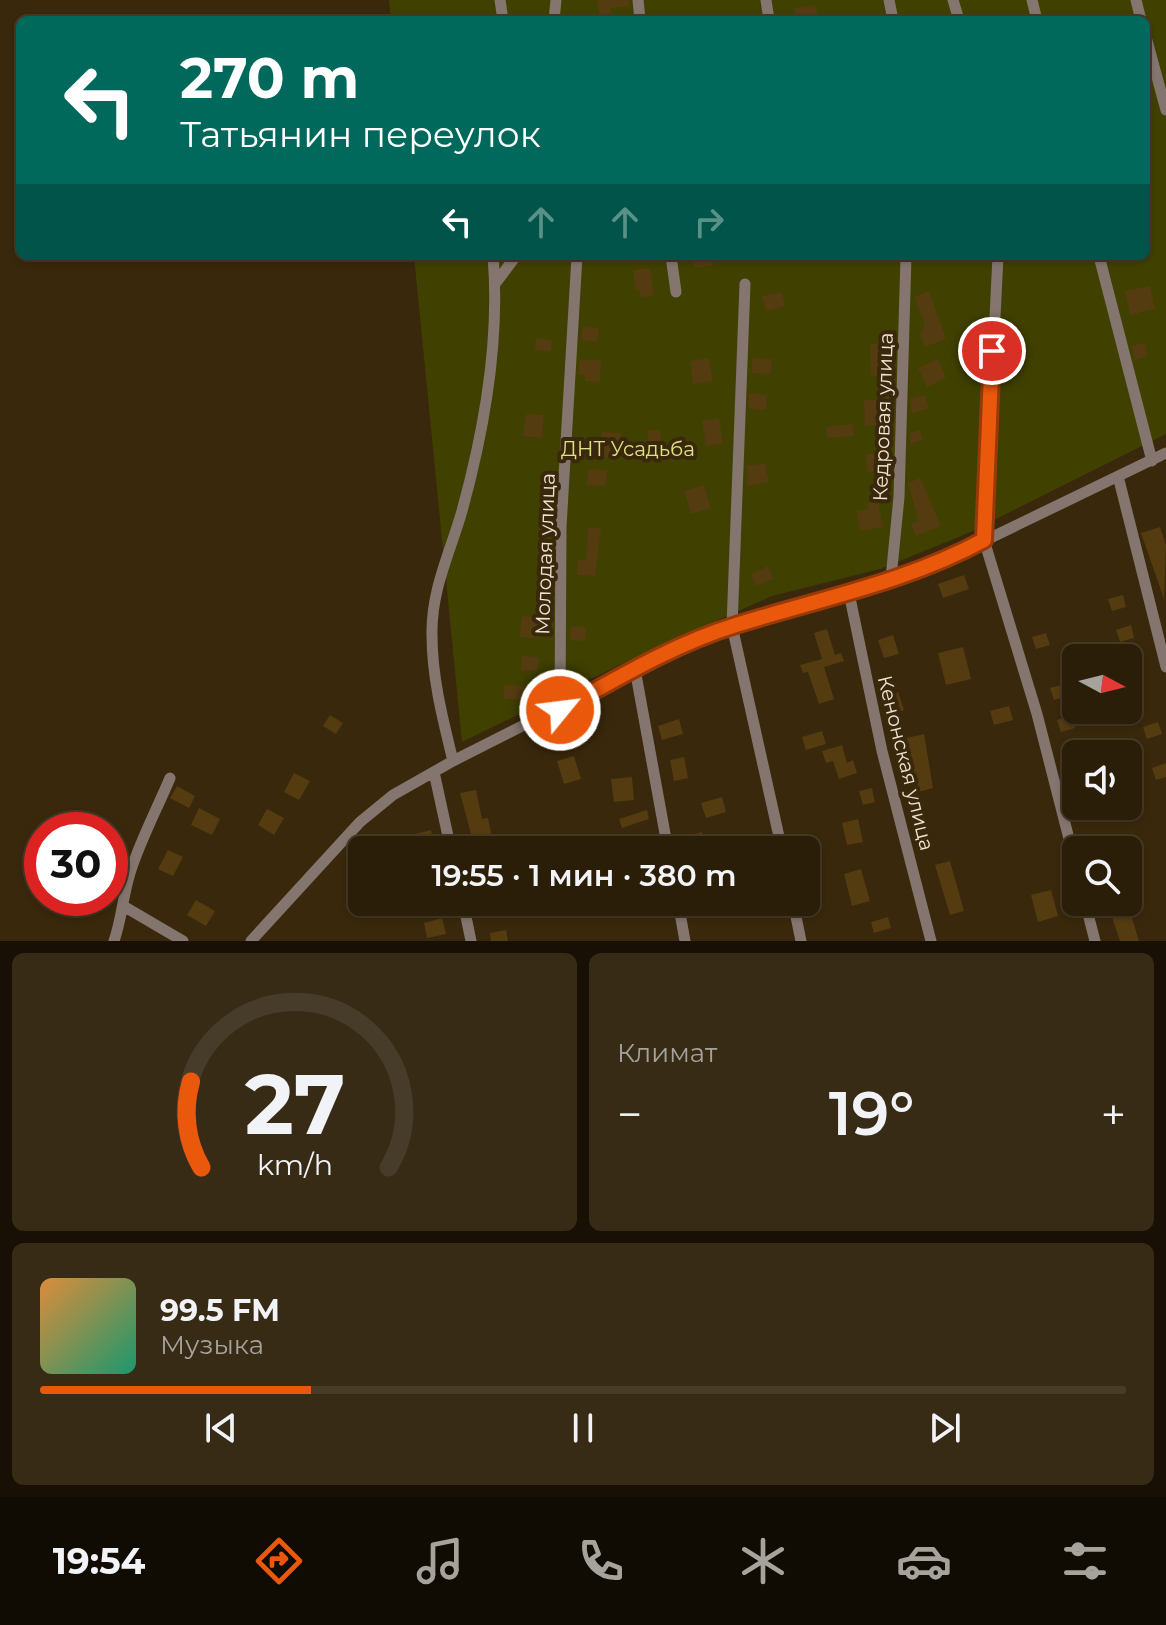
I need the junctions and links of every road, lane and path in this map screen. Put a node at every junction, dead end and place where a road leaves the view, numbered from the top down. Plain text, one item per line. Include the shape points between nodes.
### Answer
1 (1150, 52) edge
2 (1166, 110) edge
3 (493, 260) edge
4 (513, 260) edge
5 (577, 260) edge
6 (672, 260) edge
7 (906, 260) edge
8 (998, 260) edge
9 (1100, 260) edge
10 (495, 284) junction
11 (745, 284) dead end
12 (676, 292) dead end
13 (1166, 453) edge
14 (1152, 461) junction
15 (1118, 476) junction
16 (984, 540) junction
17 (891, 578) junction
18 (849, 593) junction
19 (732, 626) junction
20 (1166, 667) edge
21 (635, 669) junction
22 (560, 710) junction
23 (453, 761) junction
24 (434, 772) junction
25 (170, 778) dead end
26 (448, 836) edge
27 (665, 836) edge
28 (779, 836) edge
29 (1068, 836) edge
30 (128, 879) edge
31 (128, 909) edge
32 (122, 916) edge
33 (466, 916) edge
34 (681, 916) edge
35 (796, 916) edge
36 (1089, 916) edge
37 (114, 941) edge
38 (183, 941) edge
39 (251, 941) edge
40 (471, 941) edge
41 (685, 941) edge
42 (801, 941) edge
43 (931, 941) edge
44 (1095, 941) edge

1 - 2 street
3 - 10 street
4 - 10 street
5 - 22 street, Молодая улица via 561,527
6 - 12 street
7 - 17 street, Кедровая улица via 899,497
8 - 16 street
9 - 14 street
10 - 23 street via 486,395 462,510 437,585 432,634 438,699
11 - 19 street
13 - 14 street
14 - 15 street
15 - 16 street
15 - 20 street
16 - 17 street
16 - 29 street
17 - 18 street
18 - 19 street
18 - 43 street, Кенонская улица via 882,751
19 - 21 street
19 - 28 street
21 - 22 street
21 - 27 street
22 - 23 street
23 - 24 street
24 - 26 street
24 - 39 street via 360,822
25 - 30 street
31 - 38 street
32 - 37 street
33 - 40 street
34 - 41 street
35 - 42 street
36 - 44 street

